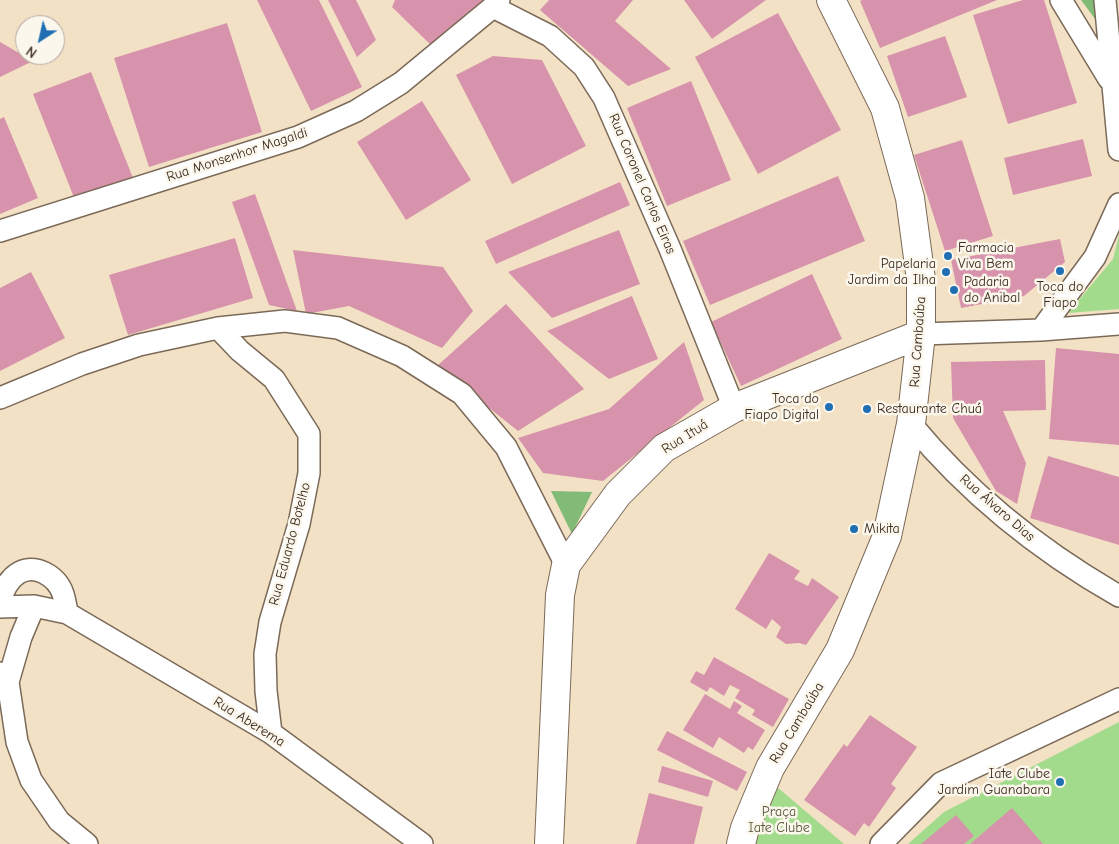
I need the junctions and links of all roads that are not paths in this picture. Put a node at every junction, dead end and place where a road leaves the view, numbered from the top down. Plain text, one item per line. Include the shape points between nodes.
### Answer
1 (831, 0) edge
2 (1061, 0) edge
3 (1105, 0) edge
4 (496, 3) edge
5 (1112, 83) junction
6 (1119, 150) edge
7 (1119, 204) edge
8 (0, 231) edge
9 (1119, 324) edge
10 (218, 328) junction
11 (1040, 330) junction
12 (921, 334) junction
13 (0, 398) edge
14 (734, 408) junction
15 (911, 424) junction
16 (566, 565) junction
17 (1119, 596) edge
18 (0, 600) edge
19 (34, 606) junction
20 (0, 607) edge
21 (67, 613) junction
22 (4, 677) edge
23 (1119, 699) edge
24 (271, 734) junction
25 (87, 844) edge
26 (422, 844) edge
27 (549, 844) edge
28 (741, 844) edge
29 (880, 844) edge

1 - 12 street, Rua Cambaúba via 885,108 910,198 921,280
2 - 5 street
3 - 5 street
4 - 8 street, Rua Monsenhor Magaldi via 401,83 356,111 298,137
4 - 14 street, Rua Coronel Carlos Eiras via 550,36 584,66 604,98
5 - 6 street
7 - 11 street via 1095,257
9 - 11 street, Rua Ituá
10 - 13 street via 139,345 82,364
10 - 16 street via 285,321 338,328 402,356 462,394 506,447
10 - 24 street, Rua Eduardo Botelho via 274,379 308,434 309,473 299,524 270,622 265,654
11 - 12 street, Rua Ituá
12 - 14 street, Rua Ituá
12 - 15 street, Rua Cambaúba
14 - 16 street, Rua Ituá via 664,448 618,494
15 - 17 street, Rua Álvaro Dias via 939,457 1010,524 1081,574
15 - 28 street, Rua Cambaúba via 887,536 840,650 770,768
16 - 27 street, Rua Ituá via 560,596
18 - 21 street via 6,584 17,574 29,569 45,572 63,593
19 - 20 street, Rua Aberema
19 - 21 street, Rua Aberema
19 - 22 street
21 - 24 street, Rua Aberema
22 - 25 street via 16,742 30,780 59,821
23 - 29 street via 941,783
24 - 26 street, Rua Aberema

